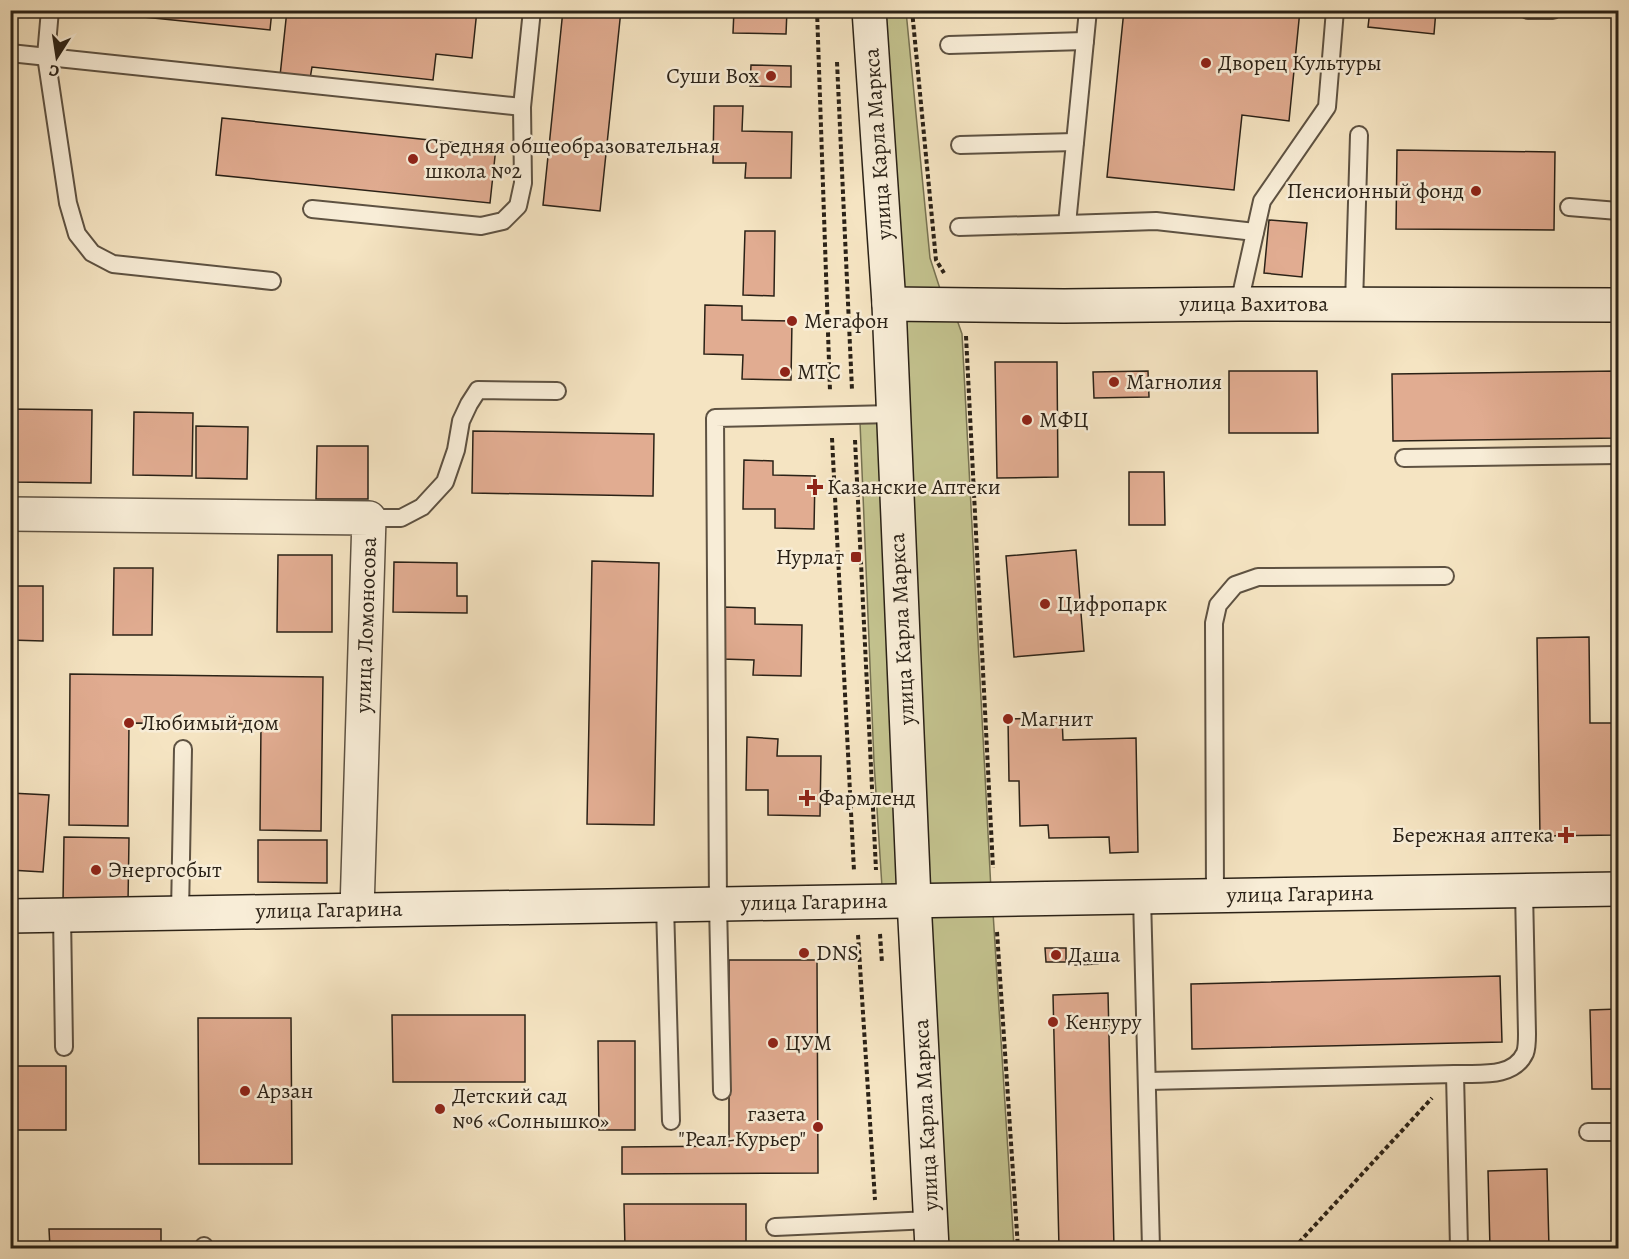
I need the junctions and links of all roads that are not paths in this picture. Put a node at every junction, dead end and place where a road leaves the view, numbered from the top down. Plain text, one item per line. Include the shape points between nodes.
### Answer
1 (50, 10) edge
2 (532, 10) edge
3 (869, 10) edge
4 (1088, 10) edge
5 (1335, 10) edge
6 (1528, 10) edge
7 (1553, 10) edge
8 (1085, 40) junction
9 (949, 45) dead end
10 (10, 52) edge
11 (46, 56) junction
12 (522, 106) junction
13 (1359, 135) dead end
14 (1075, 142) junction
15 (960, 144) dead end
16 (1569, 207) dead end
17 (312, 209) dead end
18 (1618, 211) edge
19 (1067, 224) junction
20 (959, 227) dead end
21 (1255, 232) junction
22 (272, 281) dead end
23 (889, 304) junction
24 (1239, 304) junction
25 (1354, 304) junction
26 (1618, 305) edge
27 (557, 391) dead end
28 (893, 414) junction
29 (1618, 455) edge
30 (1404, 458) dead end
31 (10, 514) edge
32 (369, 518) junction
33 (1445, 576) dead end
34 (183, 749) dead end
35 (1618, 889) edge
36 (1524, 891) junction
37 (1215, 896) junction
38 (1142, 897) junction
39 (914, 900) junction
40 (717, 904) junction
41 (665, 905) junction
42 (357, 910) junction
43 (180, 913) junction
44 (62, 915) junction
45 (10, 916) edge
46 (63, 1047) dead end
47 (1455, 1074) junction
48 (1147, 1081) junction
49 (722, 1091) dead end
50 (671, 1121) dead end
51 (1588, 1132) dead end
52 (1618, 1132) edge
53 (775, 1227) dead end
54 (932, 1234) edge
55 (1151, 1248) edge
56 (1459, 1248) edge

1 - 11 lane
2 - 12 lane
3 - 23 street, улица Карла Маркса
4 - 8 lane
5 - 21 lane via 1327,107 1262,201
6 - 7 lane
8 - 9 lane
8 - 14 lane
10 - 11 lane
11 - 12 lane
11 - 22 lane via 68,203 77,234 92,253 114,264
12 - 17 lane via 523,183 518,206 503,221 481,226
13 - 25 lane
14 - 15 lane
14 - 19 lane
16 - 18 lane
19 - 20 lane
19 - 21 lane via 1156,221
21 - 24 lane
23 - 24 street, улица Вахитова
23 - 28 street, улица Карла Маркса
24 - 25 street, улица Вахитова
25 - 26 street, улица Вахитова
27 - 32 lane via 478,390 461,421 445,482 422,507 401,518
28 - 39 street, улица Карла Маркса
28 - 40 lane via 715,417
29 - 30 lane
31 - 32 street, улица Ломоносова
32 - 42 street, улица Ломоносова
33 - 37 lane via 1258,577 1235,585 1218,605 1214,623
34 - 43 lane
35 - 36 street, улица Гагарина
36 - 37 street, улица Гагарина
36 - 47 lane via 1526,1052 1516,1065 1500,1072
37 - 38 street, улица Гагарина
38 - 39 street, улица Гагарина
38 - 48 lane
39 - 40 street, улица Гагарина
39 - 54 street, улица Карла Маркса
40 - 41 street, улица Гагарина
40 - 49 lane
41 - 42 street, улица Гагарина
41 - 50 lane
42 - 43 street, улица Гагарина
43 - 44 street, улица Гагарина
44 - 45 street, улица Гагарина
44 - 46 lane
47 - 48 lane
47 - 56 lane
48 - 55 lane
51 - 52 lane
53 - 54 lane via 876,1222

